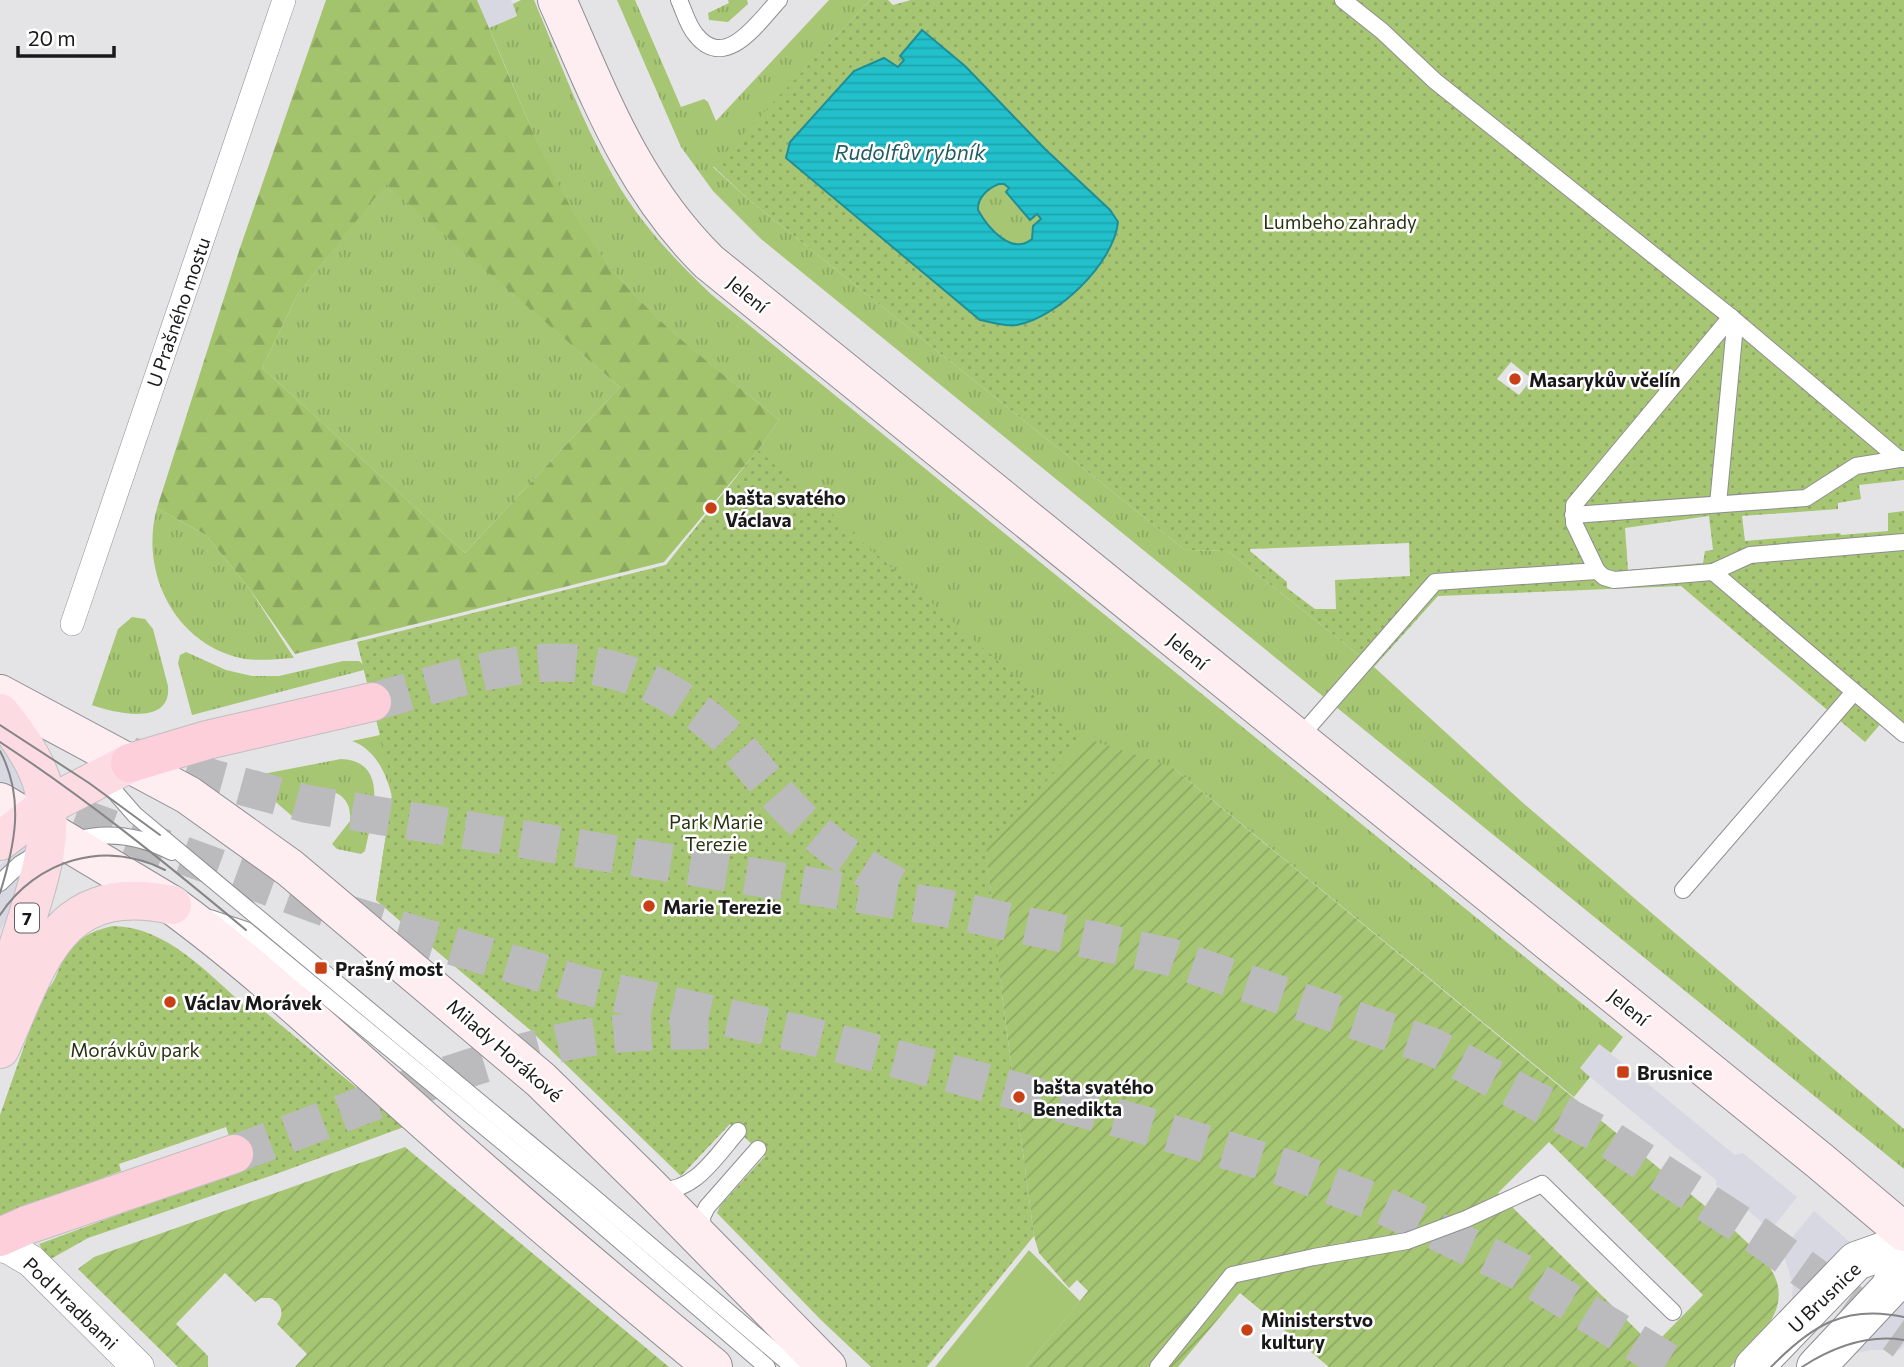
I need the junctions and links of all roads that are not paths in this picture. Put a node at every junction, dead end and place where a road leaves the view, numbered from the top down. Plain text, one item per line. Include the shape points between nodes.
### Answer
1 (284, 0) edge
2 (557, 0) edge
3 (679, 0) edge
4 (779, 0) edge
5 (1343, 0) edge
6 (1731, 317) junction
7 (1902, 459) edge
8 (1718, 504) junction
9 (1573, 516) junction
10 (1904, 542) edge
11 (1597, 571) junction
12 (1713, 572) junction
13 (72, 624) dead end
14 (1854, 692) junction
15 (0, 694) edge
16 (372, 702) tunnel mouth
17 (0, 713) edge
18 (1904, 734) edge
19 (1297, 740) junction
20 (116, 770) junction
21 (34, 827) edge
22 (218, 882) junction
23 (0, 883) edge
24 (1683, 890) dead end
25 (172, 905) junction
26 (0, 1004) edge
27 (0, 1049) edge
28 (738, 1131) dead end
29 (758, 1149) dead end
30 (234, 1154) tunnel mouth
31 (650, 1188) junction
32 (1904, 1232) edge
33 (0, 1237) edge
34 (1904, 1244) edge
35 (0, 1246) edge
36 (709, 1248) junction
37 (1904, 1259) edge
38 (1673, 1312) dead end
39 (138, 1367) edge
40 (713, 1367) edge
41 (767, 1367) edge
42 (793, 1367) edge
43 (827, 1367) edge
44 (1158, 1367) edge
45 (1754, 1367) edge
46 (1816, 1367) edge

1 - 13 street, U Prašného mostu
2 - 19 main road, Jelení via 636,170 695,248
3 - 4 lane via 696,36 715,48 742,40
5 - 6 lane via 1435,81
6 - 7 lane
6 - 8 lane via 1734,336
6 - 9 lane via 1581,496
7 - 8 lane via 1856,466 1806,498
8 - 9 lane
9 - 11 lane
10 - 12 lane via 1750,555
11 - 12 lane via 1614,580
11 - 19 lane via 1435,582
12 - 14 lane
14 - 18 lane
14 - 24 lane
15 - 20 main road, Milady Horákové via 72,731
16 - 20 highway via 207,740
17 - 21 main road via 27,750 42,785
19 - 32 main road, Jelení
20 - 21 main road
20 - 22 lane via 135,815
20 - 31 main road, Milady Horákové via 201,803 290,868 541,1080
21 - 22 lane via 149,842
21 - 23 lane via 20,864
21 - 25 main road
21 - 26 main road, 7 via 34,900
22 - 42 lane
25 - 27 main road via 113,902 69,922 42,959
25 - 40 main road via 289,1000 512,1198
25 - 41 lane via 246,930
28 - 31 lane via 692,1181 667,1190
29 - 36 lane via 704,1211 702,1228
30 - 33 highway
31 - 36 main road, Milady Horákové
34 - 45 street, U Brusnice via 1856,1261
35 - 39 street, Pod Hradbami via 31,1261
36 - 43 main road, Milady Horákové
37 - 46 street, U Brusnice via 1889,1289
38 - 44 lane via 1542,1184 1408,1241 1232,1275

